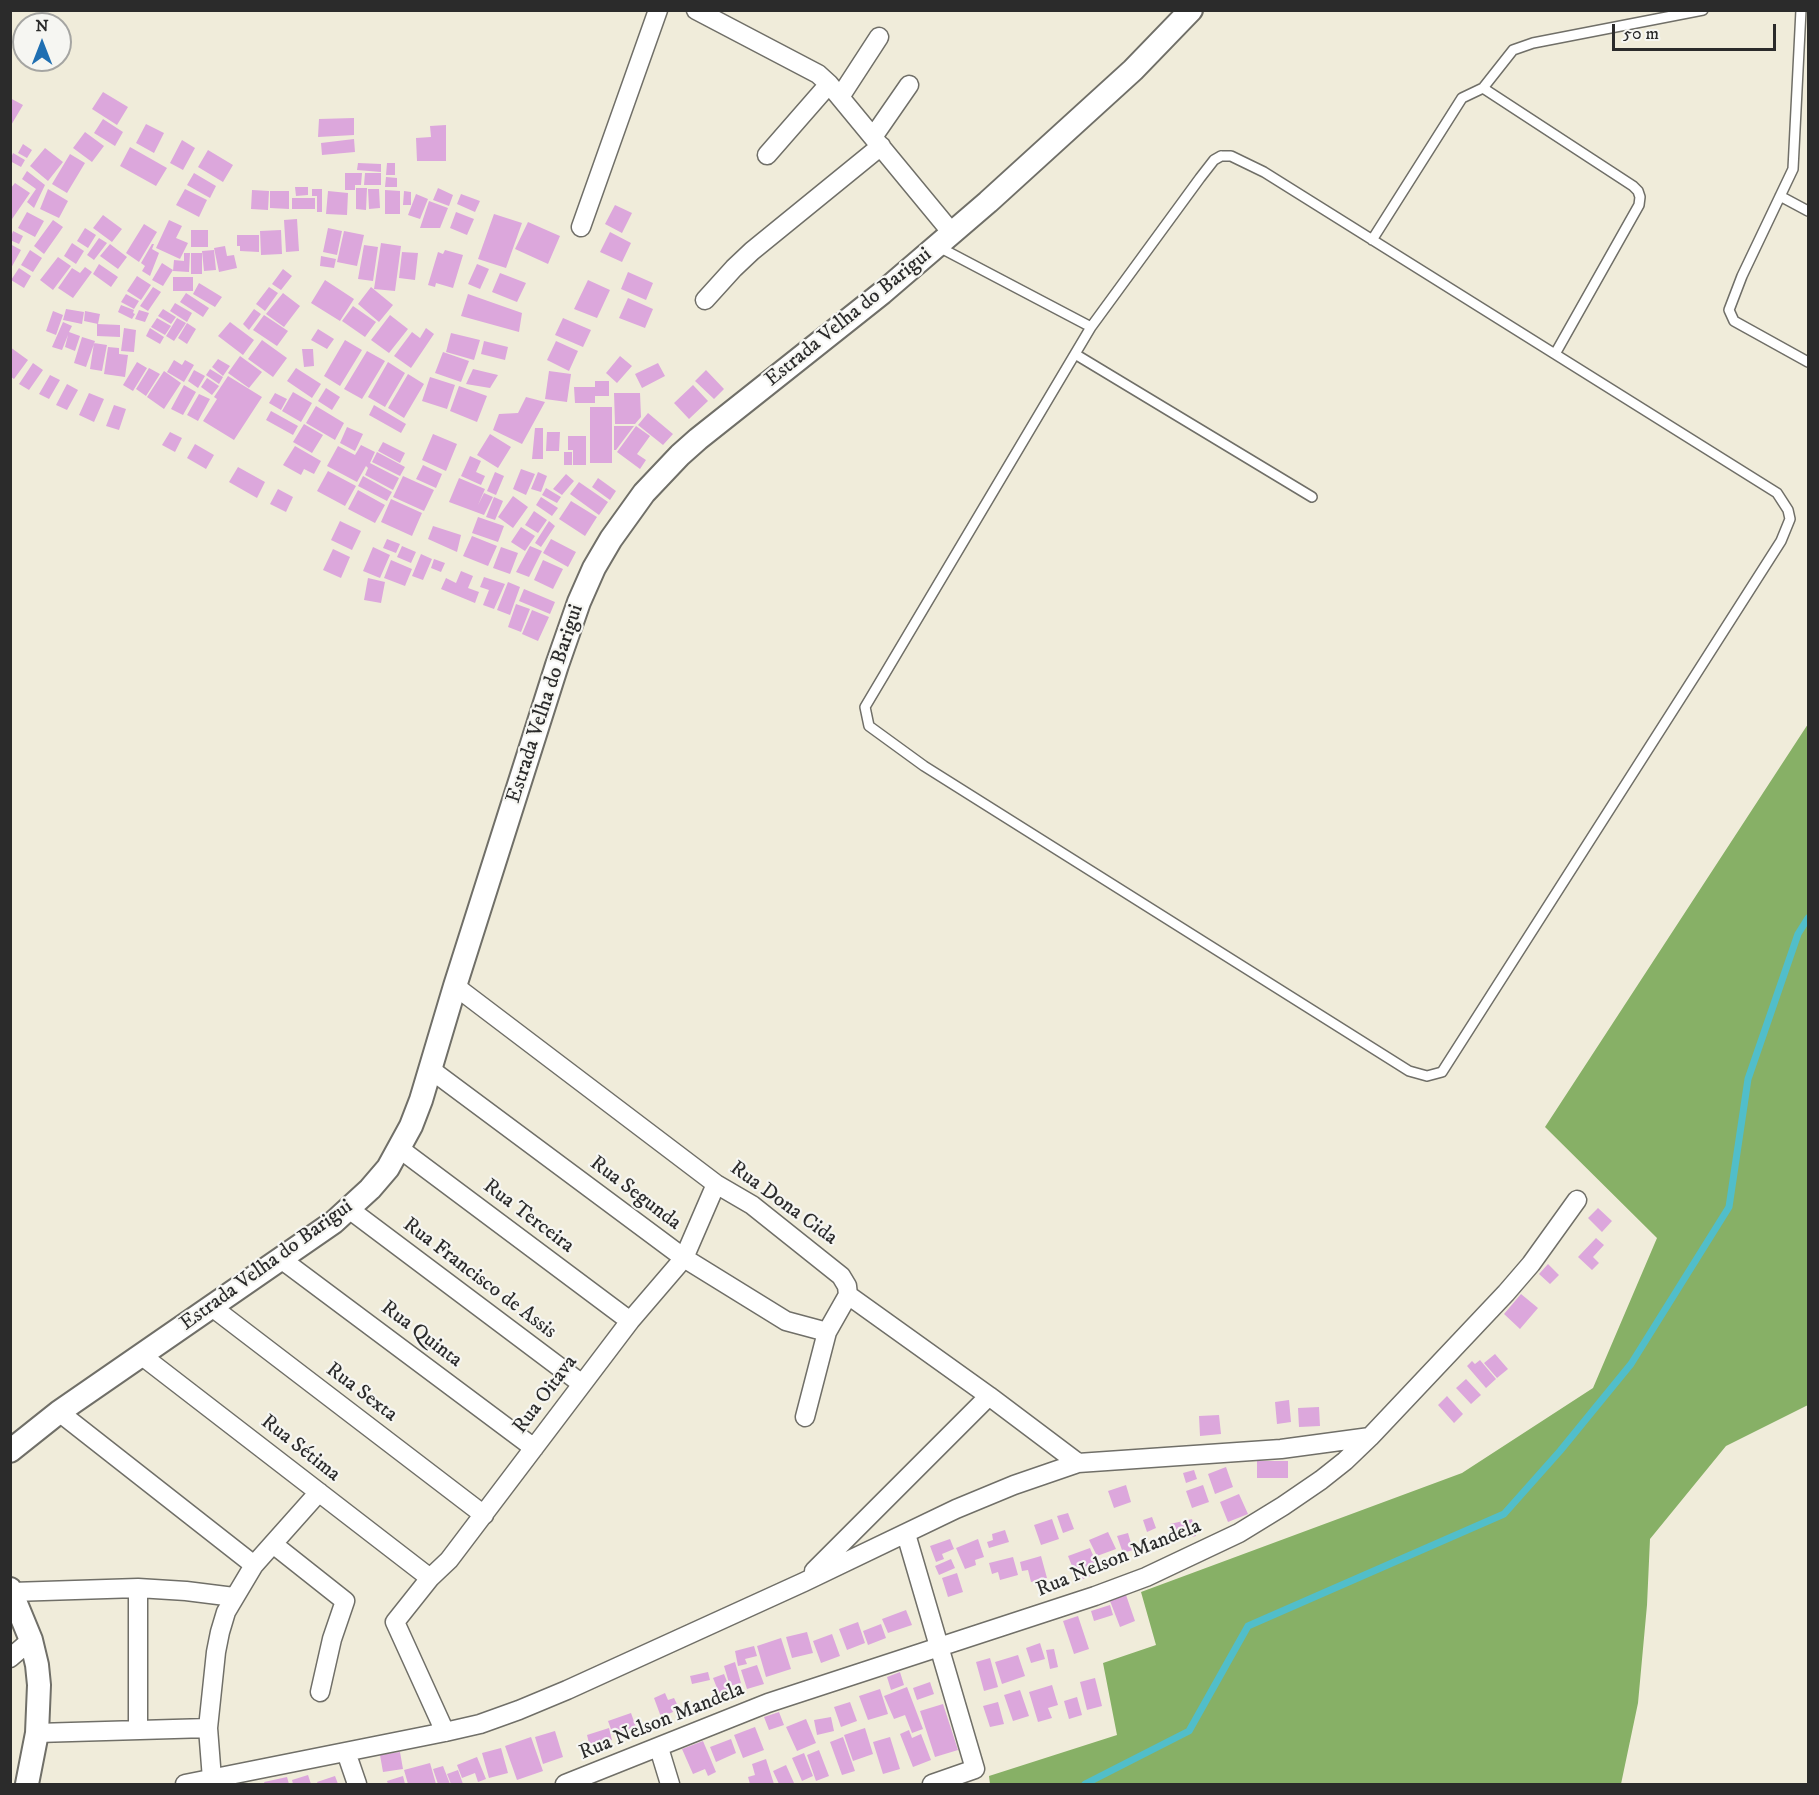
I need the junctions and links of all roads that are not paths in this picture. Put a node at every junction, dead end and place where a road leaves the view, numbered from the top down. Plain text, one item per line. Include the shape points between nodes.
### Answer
1 (658, 10) edge
2 (696, 10) edge
3 (1191, 10) edge
4 (1703, 10) edge
5 (1801, 10) edge
6 (879, 37) dead end
7 (909, 85) dead end
8 (1483, 88) junction
9 (834, 90) junction
10 (877, 141) junction
11 (767, 155) dead end
12 (1780, 196) junction
13 (1809, 212) edge
14 (581, 227) dead end
15 (945, 240) junction
16 (1372, 240) junction
17 (705, 300) dead end
18 (1091, 327) junction
19 (1075, 354) junction
20 (1555, 354) junction
21 (1809, 363) edge
22 (1312, 497) dead end
23 (455, 986) junction
24 (430, 1069) junction
25 (400, 1149) junction
26 (716, 1184) junction
27 (1577, 1200) dead end
28 (349, 1209) junction
29 (684, 1258) junction
30 (281, 1259) junction
31 (848, 1295) junction
32 (212, 1306) junction
33 (630, 1321) junction
34 (827, 1332) junction
35 (141, 1355) junction
36 (582, 1384) junction
37 (989, 1396) junction
38 (59, 1412) junction
39 (805, 1417) dead end
40 (1370, 1437) junction
41 (534, 1448) junction
42 (10, 1451) edge
43 (1077, 1463) junction
44 (319, 1492) junction
45 (484, 1515) junction
46 (906, 1534) junction
47 (273, 1544) junction
48 (254, 1565) junction
49 (430, 1578) junction
50 (804, 1582) junction
51 (138, 1588) junction
52 (11, 1591) edge
53 (234, 1597) junction
54 (31, 1640) junction
55 (940, 1647) junction
56 (10, 1658) edge
57 (320, 1692) dead end
58 (208, 1728) junction
59 (138, 1730) junction
60 (445, 1732) junction
61 (37, 1733) junction
62 (658, 1748) junction
63 (346, 1752) junction
64 (212, 1779) junction
65 (27, 1785) edge
66 (185, 1785) edge
67 (357, 1785) edge
68 (565, 1785) edge
69 (670, 1785) edge
70 (932, 1785) edge

1 - 14 street
2 - 9 street via 805,65
3 - 15 street, Estrada Velha do Barigui via 1133,70
4 - 8 lane via 1513,50
5 - 12 lane via 1793,169
6 - 9 street
7 - 10 street
8 - 16 lane via 1462,98
8 - 20 lane via 1633,186 1640,197
9 - 10 street
9 - 11 street
10 - 15 street
10 - 17 street via 752,251
12 - 13 lane
12 - 21 lane via 1729,310 1734,321
15 - 18 lane
15 - 23 street, Estrada Velha do Barigui via 680,454 644,493 611,539 586,585 566,637
16 - 18 lane via 1264,172 1231,156 1221,156 1207,169
16 - 20 lane
18 - 19 lane
19 - 20 lane via 865,708 869,726 924,766 1122,891 1409,1071 1427,1076 1442,1072 1456,1051 1781,541 1790,519 1777,493
19 - 22 lane
23 - 24 street, Estrada Velha do Barigui
23 - 26 street, Rua Dona Cida
24 - 25 street, Estrada Velha do Barigui via 422,1100
24 - 29 street, Rua Segunda
25 - 28 street, Estrada Velha do Barigui via 382,1175
25 - 33 street, Rua Terceira
26 - 29 street, Rua Oitava
26 - 31 street, Rua Dona Cida via 752,1205 830,1266 841,1276
27 - 40 street, Rua Nelson Mandela via 1506,1293
28 - 30 street, Estrada Velha do Barigui
28 - 36 street, Rua Francisco de Assis
29 - 33 street, Rua Oitava
29 - 34 street, Rua Segunda via 786,1321
30 - 32 street, Estrada Velha do Barigui
30 - 41 street, Rua Quinta
31 - 34 street
31 - 37 street, Rua Dona Cida
32 - 35 street, Estrada Velha do Barigui
32 - 45 street, Rua Sexta
33 - 36 street, Rua Oitava
34 - 39 street
35 - 38 street, Estrada Velha do Barigui
35 - 44 street, Rua Sétima
36 - 41 street, Rua Oitava
37 - 43 street, Rua Dona Cida
37 - 50 street
38 - 42 street, Estrada Velha do Barigui
38 - 48 street
40 - 43 street via 1281,1449
40 - 55 street, Rua Nelson Mandela via 1337,1468 1293,1500 1199,1553 1095,1596
41 - 45 street, Rua Oitava
43 - 46 street via 956,1509
44 - 47 street
44 - 49 street, Rua Sétima
45 - 49 street, Rua Oitava
46 - 50 street
46 - 55 street
47 - 48 street
47 - 57 street via 345,1601
48 - 53 street
49 - 60 street, Rua Oitava via 395,1622
50 - 60 street via 567,1690 480,1724
51 - 52 street
51 - 53 street
51 - 59 street
52 - 54 street
53 - 58 street via 219,1632
54 - 56 street
54 - 61 street via 39,1684
55 - 62 street, Rua Nelson Mandela via 768,1703
55 - 70 street via 975,1769
58 - 59 street
58 - 64 street
59 - 61 street
60 - 63 street
61 - 65 street
62 - 68 street, Rua Nelson Mandela
62 - 69 street
63 - 64 street
63 - 67 street
64 - 66 street

